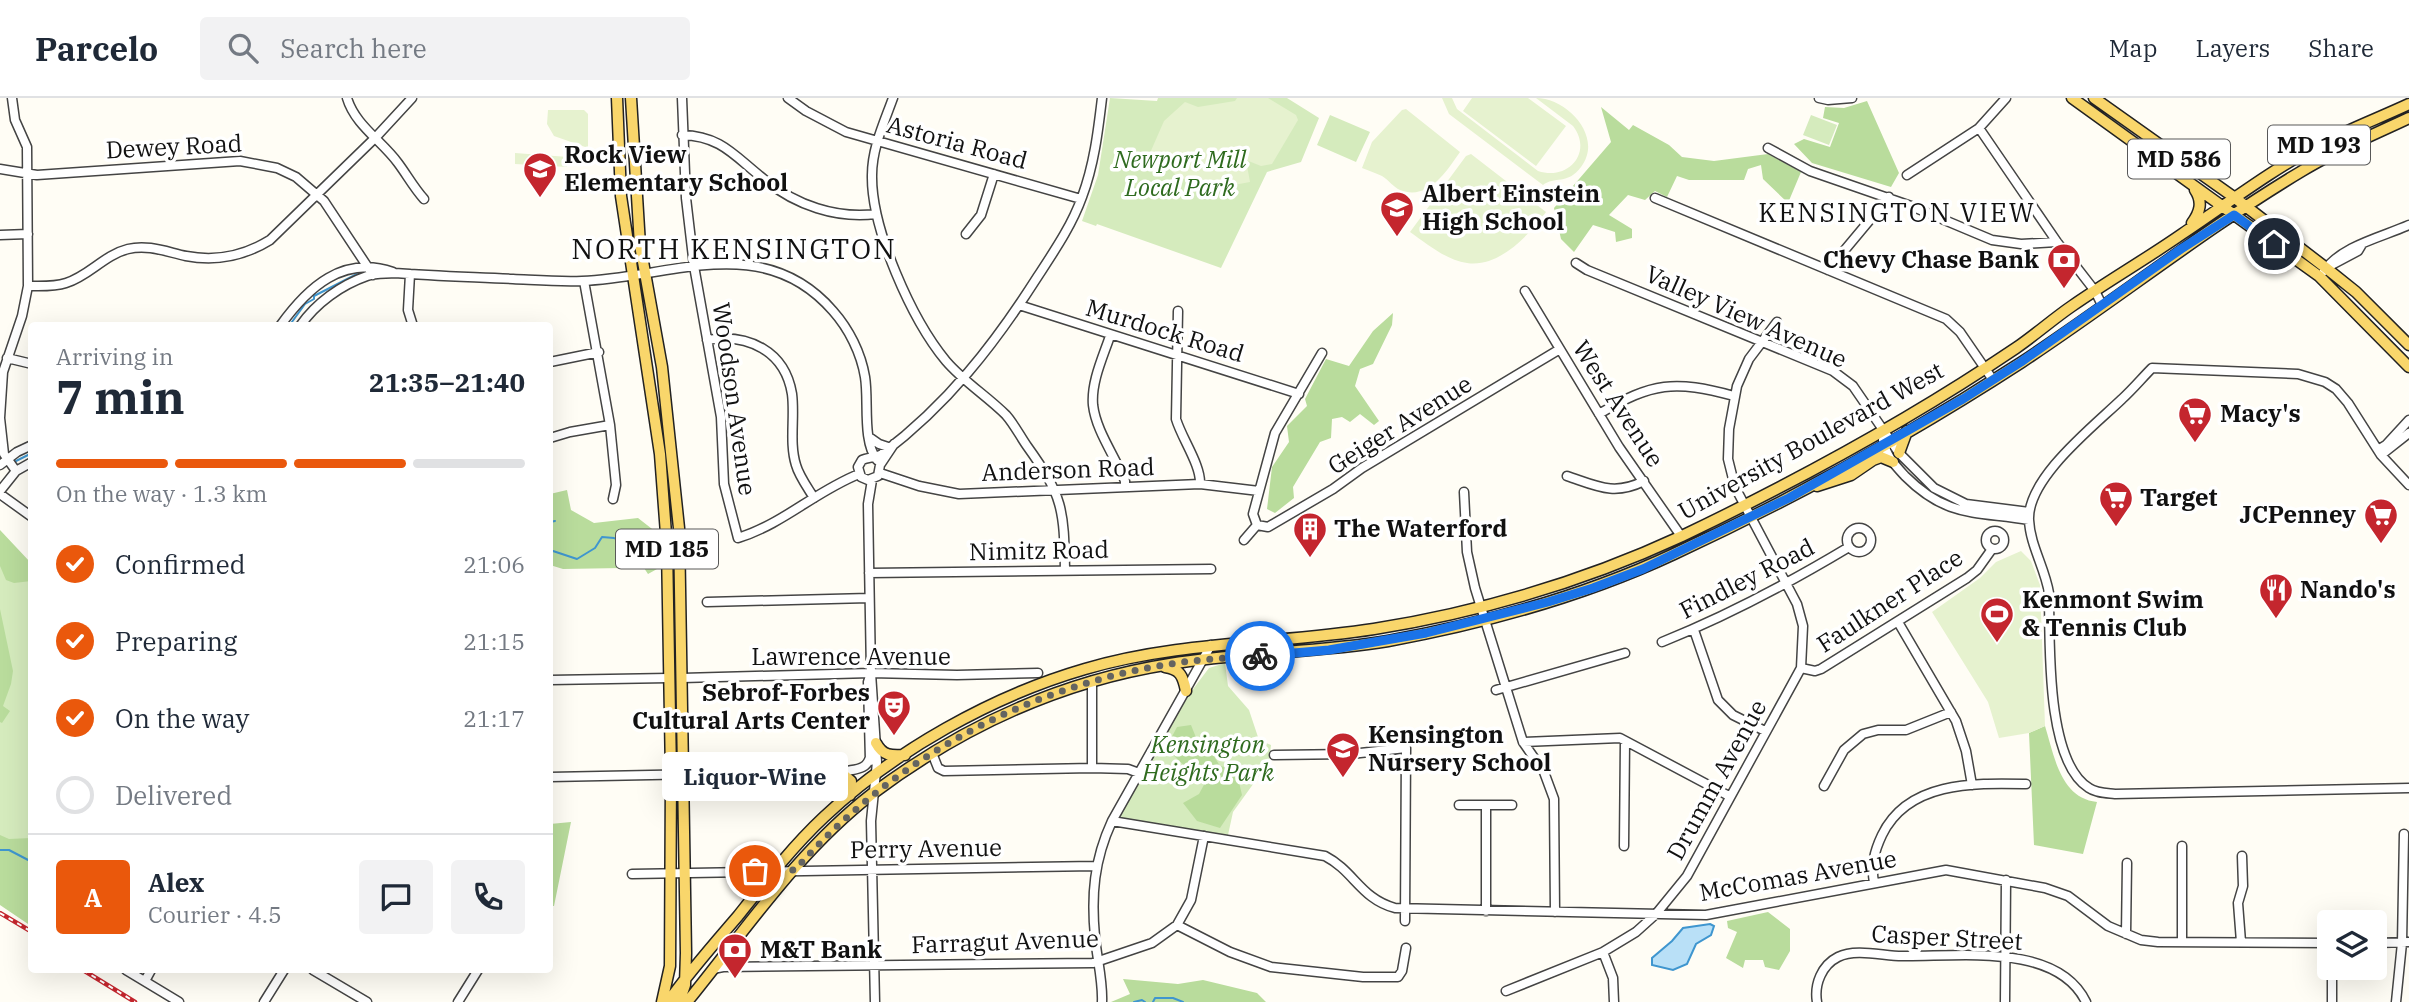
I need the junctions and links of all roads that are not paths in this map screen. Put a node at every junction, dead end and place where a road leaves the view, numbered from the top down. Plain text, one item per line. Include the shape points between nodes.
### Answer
1 (12, 98) edge
2 (347, 98) edge
3 (412, 98) edge
4 (617, 98) edge
5 (631, 98) edge
6 (681, 98) edge
7 (788, 98) edge
8 (893, 98) edge
9 (1102, 98) edge
10 (1819, 98) edge
11 (1852, 98) edge
12 (2006, 98) edge
13 (2073, 98) edge
14 (2094, 98) edge
15 (2409, 104) edge
16 (2409, 118) edge
17 (1979, 128) junction
18 (682, 135) junction
19 (376, 137) junction
20 (878, 141) junction
21 (1768, 148) dead end
22 (0, 169) edge
23 (29, 174) junction
24 (994, 174) junction
25 (1907, 175) dead end
26 (2190, 183) junction
27 (317, 194) junction
28 (1889, 197) junction
29 (1655, 198) dead end
30 (2235, 198) junction
31 (424, 199) dead end
32 (1082, 199) junction
33 (2222, 206) junction
34 (2246, 207) junction
35 (876, 214) junction
36 (2234, 215) junction
37 (2409, 225) edge
38 (2185, 232) junction
39 (0, 234) edge
40 (28, 234) junction
41 (966, 234) dead end
42 (2057, 242) junction
43 (1576, 263) dead end
44 (694, 266) junction
45 (1828, 270) junction
46 (367, 271) junction
47 (2323, 272) junction
48 (645, 273) junction
49 (410, 274) junction
50 (632, 275) junction
51 (584, 281) junction
52 (28, 286) junction
53 (1525, 291) dead end
54 (2095, 291) junction
55 (2102, 305) junction
56 (1019, 306) junction
57 (1178, 311) dead end
58 (284, 322) edge
59 (303, 322) edge
60 (411, 322) edge
61 (1777, 322) dead end
62 (1110, 335) junction
63 (707, 340) junction
64 (1761, 342) junction
65 (2409, 345) edge
66 (1560, 349) junction
67 (599, 352) junction
68 (1322, 353) dead end
69 (1176, 355) junction
70 (7, 358) junction
71 (553, 361) edge
72 (28, 363) edge
73 (2409, 367) edge
74 (1984, 368) junction
75 (964, 380) junction
76 (1993, 380) junction
77 (1299, 394) junction
78 (1734, 396) junction
79 (1599, 414) junction
80 (2409, 420) edge
81 (610, 425) junction
82 (1881, 430) junction
83 (1907, 432) junction
84 (2409, 433) edge
85 (553, 437) edge
86 (869, 438) junction
87 (1887, 443) junction
88 (891, 445) junction
89 (28, 447) edge
90 (2379, 452) junction
91 (1896, 458) junction
92 (3, 462) edge
93 (872, 462) junction
94 (28, 464) edge
95 (16, 471) junction
96 (1567, 476) dead end
97 (865, 478) junction
98 (841, 480) junction
99 (1644, 481) junction
100 (1200, 484) junction
101 (2409, 485) edge
102 (1125, 486) junction
103 (1810, 486) junction
104 (1056, 491) junction
105 (1259, 491) junction
106 (1464, 492) dead end
107 (0, 493) edge
108 (814, 498) junction
109 (613, 499) dead end
110 (1743, 504) junction
111 (28, 514) edge
112 (1750, 516) junction
113 (2029, 516) junction
114 (1257, 525) junction
115 (1681, 536) junction
116 (1244, 540) dead end
117 (680, 546) junction
118 (667, 547) junction
119 (1849, 547) dead end
120 (1992, 549) dead end
121 (1211, 569) dead end
122 (1065, 570) junction
123 (869, 573) junction
124 (1786, 584) junction
125 (869, 598) junction
126 (707, 602) dead end
127 (1482, 606) junction
128 (1485, 619) junction
129 (1898, 622) junction
130 (1693, 629) junction
131 (1662, 642) dead end
132 (1211, 645) junction
133 (1625, 653) dead end
134 (1203, 660) junction
135 (1157, 666) junction
136 (1801, 668) junction
137 (871, 673) junction
138 (1020, 673) junction
139 (1038, 673) dead end
140 (669, 678) junction
141 (682, 678) junction
142 (553, 680) edge
143 (1092, 681) junction
144 (1506, 687) junction
145 (1027, 689) junction
146 (1496, 690) dead end
147 (1186, 691) junction
148 (1951, 712) junction
149 (1765, 731) junction
150 (1625, 741) junction
151 (1523, 742) junction
152 (876, 743) junction
153 (932, 753) junction
154 (905, 755) junction
155 (1274, 755) dead end
156 (870, 757) junction
157 (1092, 768) junction
158 (840, 772) junction
159 (1139, 773) junction
160 (671, 774) junction
161 (684, 774) junction
162 (553, 777) edge
163 (874, 777) junction
164 (2026, 784) dead end
165 (1972, 785) junction
166 (1824, 786) dead end
167 (2409, 788) edge
168 (873, 794) junction
169 (850, 795) junction
170 (1729, 796) junction
171 (1459, 805) dead end
172 (1486, 805) junction
173 (1512, 805) dead end
174 (1112, 821) junction
175 (2404, 834) dead end
176 (1204, 836) junction
177 (1624, 846) dead end
178 (2182, 846) dead end
179 (2242, 856) dead end
180 (2127, 863) dead end
181 (1095, 866) junction
182 (872, 869) junction
183 (795, 870) junction
184 (775, 871) junction
185 (671, 873) junction
186 (684, 873) junction
187 (632, 874) dead end
188 (2006, 880) junction
189 (1874, 883) junction
190 (1405, 909) junction
191 (1486, 911) junction
192 (1555, 912) junction
193 (1656, 914) junction
194 (1405, 921) dead end
195 (1177, 925) junction
196 (2126, 934) junction
197 (2182, 942) junction
198 (2241, 942) junction
199 (2406, 942) edge
200 (2317, 943) edge
201 (2387, 943) edge
202 (1406, 948) dead end
203 (727, 951) junction
204 (1603, 952) junction
205 (2005, 957) junction
206 (1098, 961) junction
207 (874, 966) junction
208 (732, 967) junction
209 (713, 969) junction
210 (131, 973) edge
211 (149, 973) edge
212 (282, 973) edge
213 (318, 973) edge
214 (476, 973) edge
215 (686, 979) junction
216 (2332, 980) edge
217 (145, 981) junction
218 (1506, 991) dead end
219 (179, 1002) edge
220 (264, 1002) edge
221 (366, 1002) edge
222 (458, 1002) edge
223 (662, 1002) edge
224 (668, 1002) edge
225 (679, 1002) edge
226 (687, 1002) edge
227 (875, 1002) edge
228 (1102, 1002) edge
229 (1614, 1002) edge
230 (1817, 1002) edge
231 (2005, 1002) edge
232 (2086, 1002) edge
233 (2332, 1002) edge
234 (2396, 1002) edge

1 - 23 street via 27,148
2 - 19 street via 358,119
3 - 19 street
4 - 50 main road, MD 185 via 621,196
5 - 48 main road, MD 185
6 - 18 street, Woodson Avenue
7 - 20 street, Astoria Road via 825,122
8 - 20 street
9 - 32 street
10 - 11 street
12 - 17 street
13 - 26 main road, MD 586
14 - 30 main road, MD 586
15 - 30 main road, University Boulevard West / MD 193 via 2317,146
16 - 34 main road, University Boulevard West / MD 193 via 2337,152
17 - 25 street
17 - 42 street
18 - 35 street via 701,135 722,144 787,196 813,207
18 - 44 street, Woodson Avenue
19 - 27 street
19 - 31 street
20 - 24 street, Astoria Road
20 - 35 street via 872,174
21 - 28 street via 1811,171
22 - 23 street, Dewey Road
23 - 27 street, Dewey Road via 240,161 277,168
23 - 40 street
24 - 32 street, Astoria Road
24 - 41 street via 981,215
26 - 33 main road, MD 586
26 - 38 main road via 2200,206
27 - 46 street, Dewey Road
27 - 52 street via 270,240 239,254 205,259 147,247 129,249 67,283
28 - 42 street via 1993,240
28 - 45 street
29 - 45 street
30 - 33 main road, University Boulevard West / MD 193
30 - 34 main road, MD 586
32 - 56 street via 1065,235
33 - 36 main road, MD 586
33 - 38 main road, University Boulevard West / MD 193
34 - 36 main road, University Boulevard West / MD 193
34 - 47 main road, MD 586
35 - 75 street via 914,310 946,361
36 - 47 main road, MD 586
36 - 55 main road, University Boulevard West / MD 193
37 - 47 street via 2354,247 2329,262
38 - 54 main road, University Boulevard West / MD 193
39 - 40 street
40 - 52 street
42 - 54 street
43 - 64 street, Valley View Avenue
44 - 48 street
44 - 63 street, Woodson Avenue
44 - 86 street via 739,263 766,268 816,293 834,311 859,356
45 - 74 street via 1946,319
46 - 49 street
46 - 58 street via 348,268 330,277 307,293
46 - 59 street via 334,292
47 - 65 main road, MD 586 via 2356,292
47 - 73 main road, MD 586
48 - 50 street
48 - 117 main road, MD 185 via 666,404
49 - 51 street
49 - 60 street
50 - 51 street
50 - 118 main road, MD 185 via 660,454
51 - 67 street
52 - 70 street
53 - 66 street, West Avenue
54 - 55 street
54 - 74 main road, University Boulevard West / MD 193
55 - 76 main road, University Boulevard West / MD 193
56 - 62 street, Murdock Road
56 - 75 street
57 - 69 street
61 - 64 street, Drumm Avenue
62 - 69 street, Murdock Road
62 - 102 street via 1093,406
63 - 108 street via 742,339 775,357 792,394 796,466
63 - 108 street, Woodson Avenue via 721,417 724,484 738,538 761,531
64 - 78 street, Drumm Avenue
64 - 82 street, Valley View Avenue via 1841,376 1862,398
66 - 79 street, West Avenue
66 - 114 street, Geiger Avenue via 1268,527
67 - 71 street
67 - 81 street
68 - 77 street
69 - 77 street, Murdock Road
69 - 100 street via 1176,419
70 - 72 street
70 - 92 street via 0,393
74 - 76 street
74 - 82 main road, University Boulevard West / MD 193
75 - 88 street
75 - 104 street via 1007,416
76 - 83 main road, University Boulevard West / MD 193
77 - 105 street via 1275,433
78 - 79 street via 1675,385 1639,393
78 - 110 street, Drumm Avenue via 1729,462
79 - 99 street, West Avenue
80 - 90 street
81 - 85 street
81 - 109 street via 616,485
82 - 87 street, Valley View Avenue
82 - 110 main road, University Boulevard West / MD 193
83 - 87 main road, University Boulevard West / MD 193
83 - 91 main road
84 - 90 street
86 - 88 street
86 - 93 street
87 - 91 street, Valley View Avenue via 1885,452
87 - 103 main road, University Boulevard West / MD 193
88 - 93 street
89 - 92 street
90 - 101 street
90 - 113 street via 2336,389 2312,376 2152,368 2058,462 2044,480
91 - 103 main road via 1881,457 1834,482
91 - 113 street, Valley View Avenue via 1925,494 1943,505 1967,513
92 - 95 street
93 - 97 street
93 - 97 street
93 - 98 street via 845,473
93 - 104 street, Anderson Road via 919,486 959,494
94 - 95 street
95 - 107 street
96 - 99 street via 1607,489 1629,488
97 - 98 street
97 - 123 street
98 - 108 street
99 - 115 street, West Avenue
100 - 102 street, Anderson Road
100 - 105 street, Anderson Road
102 - 104 street, Anderson Road
103 - 112 main road, University Boulevard West / MD 193
104 - 122 street via 1064,522
105 - 114 street via 1253,514
106 - 127 street via 1467,552
107 - 111 street
110 - 112 street, Drumm Avenue
110 - 115 main road, University Boulevard West / MD 193
112 - 124 street, Drumm Avenue
112 - 128 main road, University Boulevard West / MD 193 via 1624,577
113 - 167 street via 2049,593 2054,719 2065,755 2087,788 2115,794
114 - 116 street
115 - 127 main road, University Boulevard West / MD 193 via 1596,572
117 - 118 main road
117 - 141 main road, MD 185
118 - 140 main road, MD 185
119 - 124 street, Findley Road
120 - 129 street, Faulkner Place via 1968,578
121 - 122 street, Nimitz Road
122 - 123 street, Nimitz Road
123 - 125 street
124 - 130 street, Findley Road
124 - 136 street, Drumm Avenue via 1803,626
125 - 126 street
125 - 137 street
127 - 128 street
127 - 132 main road, University Boulevard West / MD 193 via 1374,629
128 - 134 main road, University Boulevard West / MD 193 via 1341,648
128 - 144 street
129 - 136 street, Faulkner Place via 1821,669
129 - 148 street
130 - 131 street, Findley Road
130 - 149 street via 1718,700 1733,715
132 - 134 street
132 - 145 main road, University Boulevard West / MD 193 via 1089,667
133 - 144 street
134 - 135 main road, University Boulevard West / MD 193
134 - 147 street
135 - 143 main road, University Boulevard West / MD 193
135 - 147 main road via 1175,668 1184,678
136 - 149 street, Drumm Avenue
137 - 138 street, Lawrence Avenue
137 - 141 street, Lawrence Avenue
137 - 152 street
137 - 156 street via 867,682
138 - 139 street, Lawrence Avenue
138 - 145 street
140 - 142 street
140 - 160 main road, MD 185
141 - 161 main road, MD 185
143 - 153 main road, University Boulevard West / MD 193 via 1018,708
143 - 157 street
144 - 146 street
144 - 151 street
145 - 154 main road, University Boulevard West / MD 193 via 984,707
147 - 159 street
148 - 165 street via 1966,751
148 - 166 street via 1906,730 1863,734 1844,750
149 - 170 street, Drumm Avenue
150 - 151 street via 1609,737
150 - 170 street
150 - 177 street
151 - 192 street via 1544,772 1554,799
152 - 154 main road via 886,754
152 - 163 street
153 - 157 street via 937,768 944,771
153 - 168 main road, University Boulevard West / MD 193
154 - 163 main road, University Boulevard West / MD 193
155 - 190 street via 1406,748
156 - 158 street via 862,768
156 - 163 street
157 - 159 street
158 - 161 street
158 - 169 main road via 851,781
159 - 174 street
160 - 161 street
160 - 162 street
160 - 185 main road, MD 185
161 - 186 main road, MD 185
163 - 168 street
163 - 169 main road, University Boulevard West / MD 193
164 - 165 street
165 - 189 street via 1936,791 1900,808 1875,849
168 - 182 street
168 - 183 main road, University Boulevard West / MD 193
169 - 184 main road, University Boulevard West / MD 193
170 - 193 street, Drumm Avenue via 1687,876
171 - 172 street
172 - 173 street
172 - 191 street
174 - 176 street, McComas Avenue
174 - 181 street
175 - 199 street
176 - 190 street, McComas Avenue via 1325,856 1347,871 1368,896 1385,906
176 - 195 street via 1191,900
178 - 197 street
179 - 198 street
180 - 196 street
181 - 182 street, Perry Avenue
181 - 206 street
182 - 183 street, Perry Avenue
182 - 207 street
183 - 184 street, Perry Avenue
183 - 203 main road, University Boulevard West / MD 193
184 - 186 street, Perry Avenue
184 - 215 main road, University Boulevard West / MD 193
185 - 186 street, Perry Avenue
185 - 187 street, Perry Avenue
185 - 223 main road, MD 185 via 670,966
186 - 215 main road, MD 185
188 - 189 street, McComas Avenue via 1946,870
188 - 196 street, McComas Avenue via 2068,896
188 - 205 street
189 - 193 street, McComas Avenue via 1726,913
190 - 191 street, McComas Avenue
190 - 194 street
191 - 192 street, McComas Avenue
192 - 193 street, McComas Avenue
193 - 204 street, Drumm Avenue
195 - 202 street via 1271,967 1363,977 1398,978
195 - 206 street, Farragut Avenue via 1152,943
196 - 197 street, McComas Avenue via 2158,943
197 - 198 street, McComas Avenue
198 - 200 street, McComas Avenue
199 - 201 street
199 - 234 street
203 - 208 street
203 - 209 main road, University Boulevard West / MD 193
204 - 218 street, Drumm Avenue
204 - 229 street via 1613,978
205 - 230 street, Casper Street via 1861,952 1840,956 1824,968 1815,991
205 - 231 street
205 - 232 street, Casper Street via 2026,959 2059,972 2073,982
206 - 207 street, Farragut Avenue
206 - 228 street
207 - 208 street, Farragut Avenue
207 - 227 street
208 - 209 street, Farragut Avenue
209 - 226 main road, University Boulevard West / MD 193
210 - 217 street
211 - 217 street
212 - 220 street
213 - 221 street
214 - 222 street
215 - 224 main road, University Boulevard West / MD 193
215 - 225 main road, MD 185
216 - 233 street
217 - 219 street

